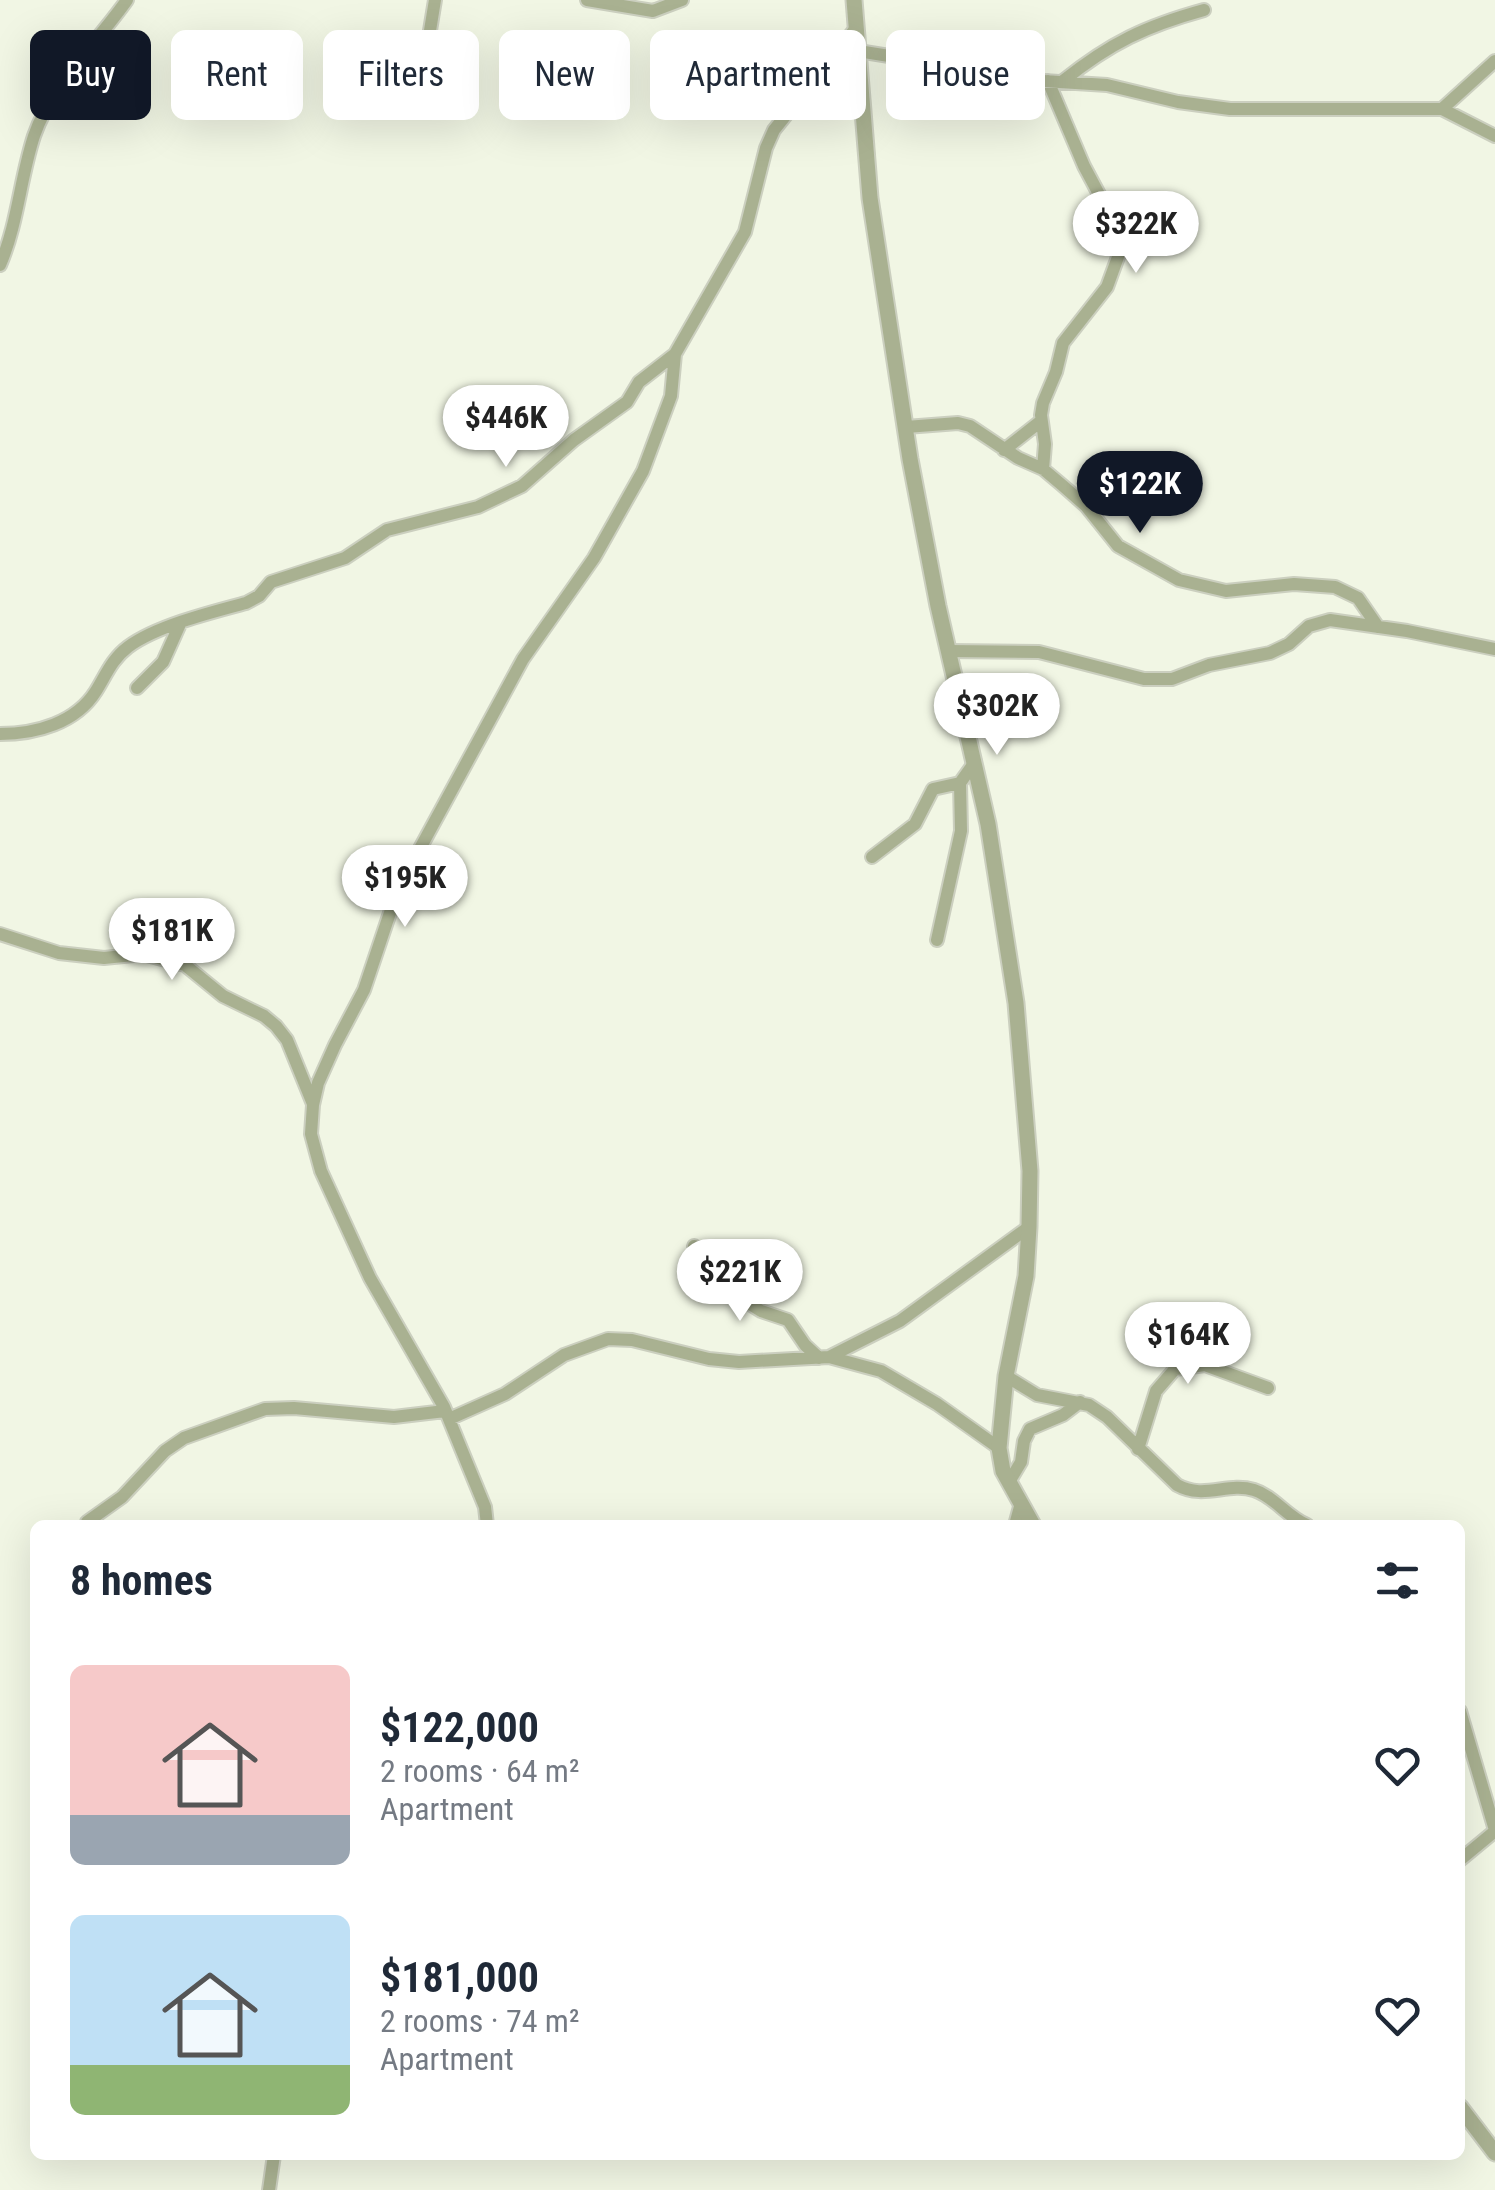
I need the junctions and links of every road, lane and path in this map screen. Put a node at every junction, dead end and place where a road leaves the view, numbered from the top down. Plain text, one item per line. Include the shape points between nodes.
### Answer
1 (126, 0) edge
2 (435, 0) edge
3 (587, 0) edge
4 (682, 0) edge
5 (854, 0) edge
6 (1204, 10) dead end
7 (856, 28) joint
8 (431, 30) edge
9 (866, 51) edge
10 (1495, 61) edge
11 (1048, 81) junction
12 (1063, 81) junction
13 (1442, 109) junction
14 (864, 120) edge
15 (1494, 135) edge
16 (0, 265) edge
17 (675, 354) junction
18 (1042, 421) junction
19 (906, 427) junction
20 (1004, 450) junction
21 (1043, 469) junction
22 (180, 624) junction
23 (1378, 627) junction
24 (1495, 650) edge
25 (948, 651) junction
26 (137, 688) dead end
27 (0, 734) edge
28 (975, 762) junction
29 (960, 782) junction
30 (872, 858) dead end
31 (0, 934) edge
32 (937, 940) dead end
33 (314, 1105) junction
34 (1029, 1227) junction
35 (694, 1246) dead end
36 (824, 1357) junction
37 (1006, 1376) junction
38 (1268, 1388) dead end
39 (1080, 1402) junction
40 (447, 1415) junction
41 (999, 1448) junction
42 (1138, 1449) junction
43 (1010, 1482) junction
44 (1021, 1503) junction
45 (90, 1520) edge
46 (486, 1520) edge
47 (1017, 1520) edge
48 (1030, 1520) edge
49 (1297, 1520) edge
50 (1465, 1728) edge
51 (1495, 1830) edge
52 (1465, 1856) edge
53 (1465, 2112) edge
54 (1490, 2135) edge
55 (1495, 2153) edge
56 (273, 2160) edge
57 (269, 2190) edge

1 - 16 street via 88,46 35,134
2 - 8 street
3 - 4 street via 653,11
5 - 7 street
6 - 12 street via 1138,30
7 - 17 street via 774,130 745,232
9 - 11 street via 964,76
10 - 13 street
11 - 12 street
11 - 18 street via 1110,213 1118,257 1107,287 1063,344
12 - 13 street via 1230,109
13 - 15 street
14 - 19 street
17 - 22 street via 522,486 478,506 387,530 345,558 271,582 246,603
17 - 33 street via 671,396 643,471 594,558 523,659 398,888 364,990 318,1083
18 - 20 street
18 - 21 street
19 - 20 street via 958,423
19 - 25 street
20 - 21 street
21 - 23 street via 1118,546 1179,580 1226,591 1334,587 1358,598
22 - 26 street via 163,662
22 - 27 street via 130,646 85,706 67,718 28,734
23 - 24 street
23 - 25 street via 1318,621 1270,653 1172,679 1144,679 1038,652
25 - 28 street
28 - 29 street
28 - 34 street via 1016,1003
29 - 30 street via 933,789 915,824
29 - 32 street via 960,830
31 - 33 street via 59,953 143,954 185,966 276,1026
33 - 40 street via 311,1134 321,1171 370,1278
34 - 36 street via 900,1321
34 - 37 street
35 - 36 street via 737,1296 788,1320 805,1345
36 - 40 street via 739,1362 608,1339 564,1355 504,1394
36 - 41 street via 881,1371
37 - 39 street via 1037,1395
37 - 41 street
38 - 42 street via 1205,1365 1175,1369 1156,1392
39 - 42 street via 1108,1417
39 - 43 street via 1030,1430
40 - 45 street via 278,1407 254,1412 184,1438
40 - 46 street
41 - 43 street
42 - 49 street via 1190,1492 1250,1489
43 - 44 street
44 - 47 street
44 - 48 street
50 - 51 street
51 - 52 street
53 - 54 street
54 - 55 street
56 - 57 street

